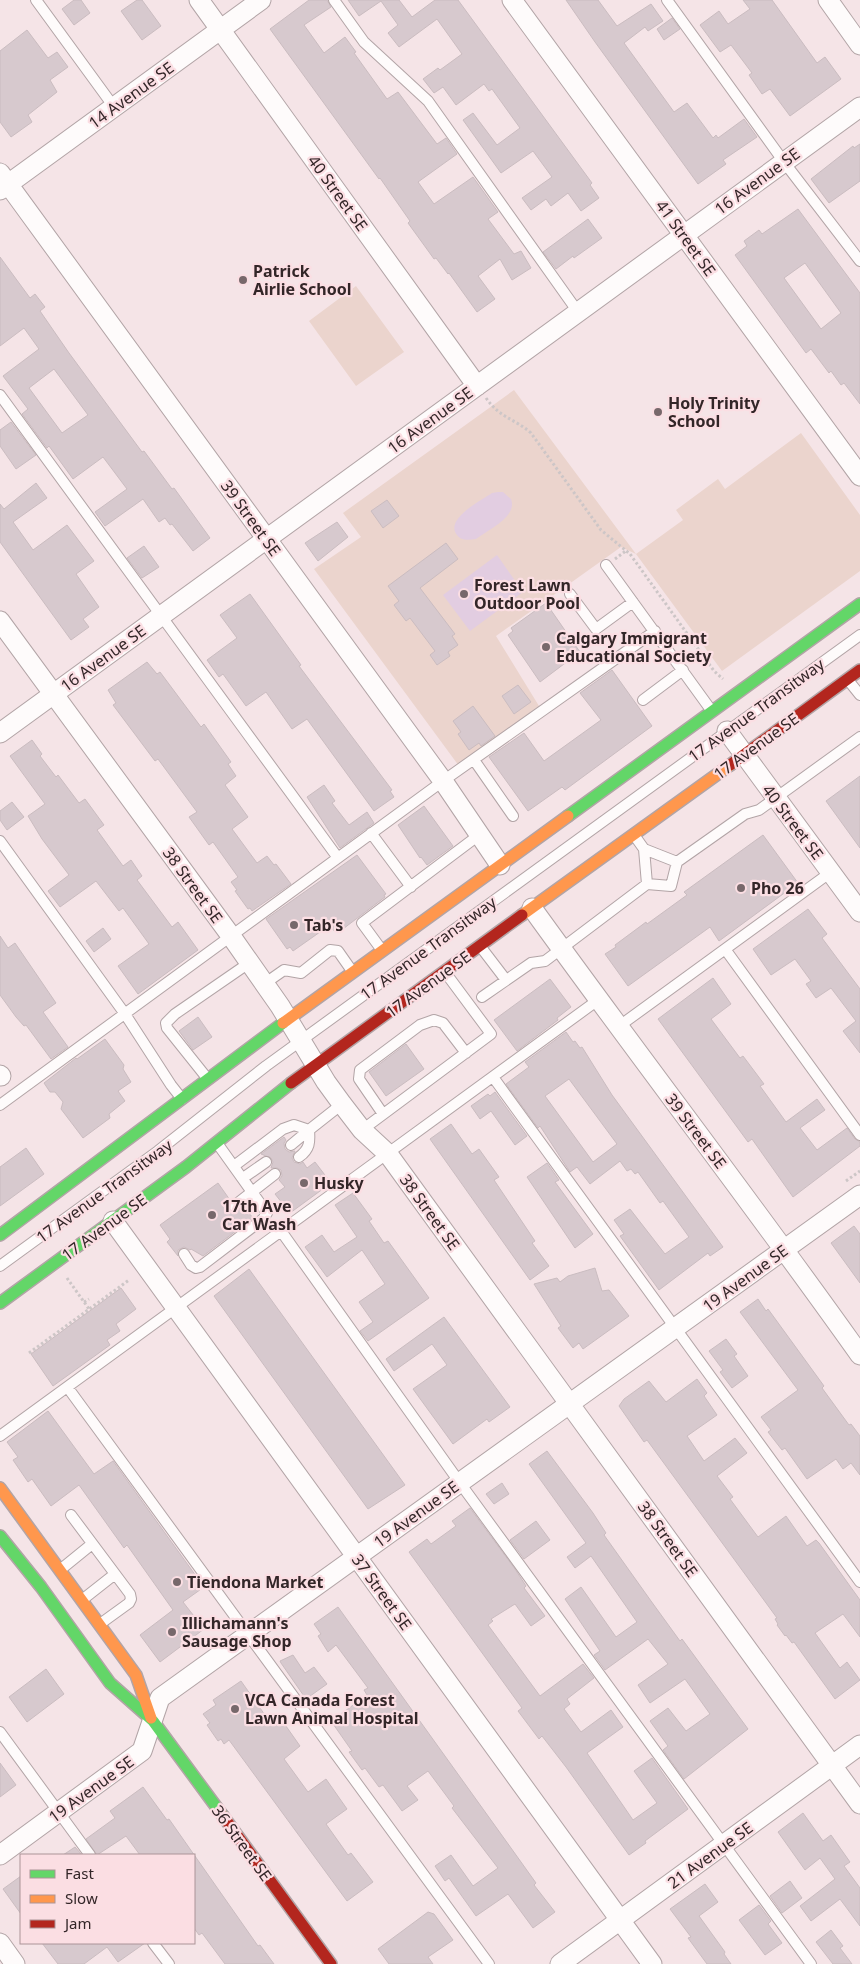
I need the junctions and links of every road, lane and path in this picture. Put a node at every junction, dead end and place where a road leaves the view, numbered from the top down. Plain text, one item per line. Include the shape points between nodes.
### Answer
1 (36, 0) edge
2 (199, 0) edge
3 (262, 0) edge
4 (334, 0) edge
5 (512, 0) edge
6 (667, 0) edge
7 (828, 0) edge
8 (221, 29) junction
9 (860, 45) edge
10 (860, 106) edge
11 (114, 107) junction
12 (784, 162) junction
13 (3, 182) edge
14 (684, 235) junction
15 (860, 260) edge
16 (578, 312) junction
17 (477, 386) junction
18 (0, 395) edge
19 (860, 476) edge
20 (266, 539) junction
21 (606, 565) dead end
22 (570, 594) dead end
23 (633, 602) junction
24 (860, 604) edge
25 (162, 615) junction
26 (0, 621) edge
27 (654, 631) junction
28 (860, 635) edge
29 (683, 670) junction
30 (860, 670) edge
31 (723, 679) dead end
32 (847, 679) junction
33 (53, 694) junction
34 (860, 695) edge
35 (642, 700) dead end
36 (712, 711) junction
37 (727, 732) junction
38 (0, 733) edge
39 (860, 737) edge
40 (743, 754) junction
41 (474, 760) junction
42 (443, 781) junction
43 (775, 798) junction
44 (513, 816) dead end
45 (371, 833) junction
46 (633, 834) junction
47 (479, 835) junction
48 (0, 842) edge
49 (644, 849) junction
50 (338, 858) junction
51 (677, 862) junction
52 (500, 865) junction
53 (831, 872) junction
54 (647, 884) junction
55 (411, 887) junction
56 (532, 908) junction
57 (860, 912) edge
58 (231, 936) junction
59 (480, 946) junction
60 (561, 948) junction
61 (382, 950) junction
62 (725, 950) junction
63 (249, 963) junction
64 (445, 971) junction
65 (352, 972) junction
66 (506, 980) junction
67 (264, 984) junction
68 (482, 998) dead end
69 (598, 1000) junction
70 (125, 1014) junction
71 (288, 1020) junction
72 (618, 1027) junction
73 (301, 1041) junction
74 (466, 1053) junction
75 (316, 1065) junction
76 (493, 1077) junction
77 (208, 1079) junction
78 (182, 1100) junction
79 (342, 1104) junction
80 (0, 1105) edge
81 (384, 1114) junction
82 (309, 1130) junction
83 (362, 1130) junction
84 (860, 1135) edge
85 (216, 1142) junction
86 (290, 1145) dead end
87 (388, 1154) junction
88 (299, 1157) dead end
89 (266, 1162) dead end
90 (234, 1166) junction
91 (275, 1174) dead end
92 (243, 1178) junction
93 (254, 1192) junction
94 (860, 1195) edge
95 (234, 1206) dead end
96 (113, 1221) junction
97 (281, 1231) junction
98 (0, 1235) edge
99 (785, 1249) junction
100 (184, 1254) dead end
101 (0, 1266) edge
102 (67, 1278) dead end
103 (129, 1280) dead end
104 (89, 1299) dead end
105 (84, 1302) junction
106 (0, 1303) edge
107 (176, 1308) junction
108 (90, 1309) junction
109 (676, 1328) junction
110 (29, 1353) dead end
111 (860, 1355) edge
112 (68, 1388) junction
113 (570, 1404) junction
114 (0, 1436) edge
115 (460, 1482) junction
116 (0, 1488) edge
117 (71, 1515) dead end
118 (0, 1536) edge
119 (92, 1544) junction
120 (357, 1557) junction
121 (60, 1570) junction
122 (115, 1574) junction
123 (860, 1582) edge
124 (82, 1600) junction
125 (100, 1625) junction
126 (248, 1635) junction
127 (153, 1722) junction
128 (0, 1732) edge
129 (860, 1745) edge
130 (832, 1766) junction
131 (860, 1804) edge
132 (58, 1812) junction
133 (724, 1845) junction
134 (0, 1854) edge
135 (89, 1854) edge
136 (620, 1920) junction
137 (0, 1943) edge
138 (154, 1944) edge
139 (16, 1964) edge
140 (168, 1964) edge
141 (331, 1964) edge
142 (489, 1964) edge
143 (560, 1964) edge
144 (652, 1964) edge
145 (811, 1964) edge

1 - 11 lane
2 - 8 street, 40 Street SE
3 - 8 street, 14 Avenue SE
4 - 16 lane via 364,42 428,101
5 - 14 street, 41 Street SE
6 - 12 lane
7 - 9 street
8 - 11 street, 14 Avenue SE
8 - 17 street, 40 Street SE
10 - 12 street, 16 Avenue SE
11 - 13 street, 14 Avenue SE
12 - 14 street, 16 Avenue SE
12 - 15 lane
13 - 20 street, 39 Street SE
14 - 16 street, 16 Avenue SE
14 - 19 street, 41 Street SE
16 - 17 street, 16 Avenue SE
17 - 20 street, 16 Avenue SE
17 - 31 path via 499,413 531,434 601,530 630,554
18 - 25 lane
20 - 25 street, 16 Avenue SE
20 - 42 street, 39 Street SE
21 - 23 lane
22 - 23 lane via 596,629
23 - 27 lane
24 - 36 main road
25 - 33 street, 16 Avenue SE
25 - 50 lane
26 - 33 street, 38 Street SE
27 - 29 lane
27 - 41 lane
28 - 37 lane, 17 Avenue Transitway
29 - 35 lane
29 - 36 lane
30 - 32 main road, 17 Avenue SE
32 - 34 lane
32 - 40 main road, 17 Avenue SE
33 - 38 street, 16 Avenue SE
33 - 58 street, 38 Street SE
36 - 52 main road
37 - 40 street, 40 Street SE
37 - 73 lane, 17 Avenue Transitway
39 - 43 lane
40 - 43 street, 40 Street SE
40 - 46 main road, 17 Avenue SE
41 - 42 lane
41 - 44 lane
42 - 45 lane
42 - 47 street, 39 Street SE
43 - 51 lane via 759,810 745,814
43 - 53 street, 40 Street SE
45 - 50 lane
45 - 55 lane
46 - 49 lane
46 - 56 main road, 17 Avenue SE
47 - 52 street, 39 Street SE
47 - 55 lane
48 - 70 lane
49 - 51 lane
49 - 54 lane
50 - 58 lane
51 - 54 lane via 670,886
52 - 61 main road
53 - 57 street, 40 Street SE
53 - 62 lane
54 - 60 lane
55 - 61 lane via 362,924
56 - 59 main road, 17 Avenue SE
56 - 60 street, 39 Street SE
58 - 63 street, 38 Street SE
58 - 70 lane
59 - 64 main road, 17 Avenue SE
59 - 66 lane
60 - 66 lane via 545,961 531,963
60 - 69 street, 39 Street SE
61 - 65 main road
62 - 72 lane
62 - 84 lane
63 - 67 street, 38 Street SE
63 - 77 lane via 166,1023
64 - 74 lane via 491,1034
64 - 75 main road, 17 Avenue SE
65 - 67 lane via 338,951 330,950 301,973 284,970
65 - 71 main road
66 - 68 lane
67 - 71 street, 38 Street SE
69 - 72 street, 39 Street SE
69 - 76 lane
70 - 78 lane
70 - 80 lane
71 - 73 street, 38 Street SE
71 - 77 main road
72 - 99 street, 39 Street SE
73 - 75 street, 38 Street SE
73 - 101 lane, 17 Avenue Transitway
74 - 81 lane
74 - 81 lane via 443,1022 434,1020 420,1024 360,1070 359,1079
75 - 79 street, 38 Street SE
75 - 85 main road, 17 Avenue SE
76 - 87 lane
76 - 109 lane
77 - 78 main road
78 - 98 main road
79 - 82 lane
79 - 83 street, 38 Street SE
81 - 83 lane
82 - 86 lane
82 - 88 lane via 308,1148
82 - 90 lane via 294,1125 283,1129
83 - 87 street, 38 Street SE
85 - 90 lane
85 - 96 main road, 17 Avenue SE
87 - 97 lane
87 - 113 street, 38 Street SE
89 - 92 lane
90 - 92 lane
91 - 93 lane
92 - 93 lane
93 - 95 lane
93 - 100 lane via 267,1214 263,1219 200,1267 191,1265
94 - 99 street, 19 Avenue SE
96 - 106 main road, 17 Avenue SE
96 - 107 street, 37 Street SE
97 - 107 lane
97 - 115 lane
99 - 109 street, 19 Avenue SE
99 - 111 street, 39 Street SE
102 - 105 path
103 - 108 path
104 - 105 path
105 - 108 path
107 - 112 lane
107 - 120 street, 37 Street SE
108 - 110 path
109 - 113 street, 19 Avenue SE
109 - 123 lane
112 - 114 lane
112 - 126 lane
113 - 115 street, 19 Avenue SE
113 - 130 street, 38 Street SE
115 - 120 street, 19 Avenue SE
115 - 133 lane
116 - 121 main road, 36 Street SE
117 - 119 lane
118 - 127 main road, 36 Street SE via 110,1683
119 - 121 lane
119 - 122 lane
120 - 126 street, 19 Avenue SE
120 - 136 street, 37 Street SE
121 - 124 main road, 36 Street SE
122 - 124 lane
122 - 125 lane via 131,1599
124 - 125 main road, 36 Street SE
125 - 127 main road, 36 Street SE via 136,1675
126 - 127 street, 19 Avenue SE via 160,1698
126 - 142 lane
127 - 132 street, 19 Avenue SE via 142,1751
127 - 141 main road, 36 Street SE
128 - 132 lane
129 - 130 street, 21 Avenue SE
130 - 131 street, 38 Street SE
130 - 133 street, 21 Avenue SE
132 - 134 street, 19 Avenue SE
132 - 135 lane
133 - 136 street, 21 Avenue SE
133 - 145 lane
136 - 143 street, 21 Avenue SE
136 - 144 street, 37 Street SE
137 - 139 street
138 - 140 lane

